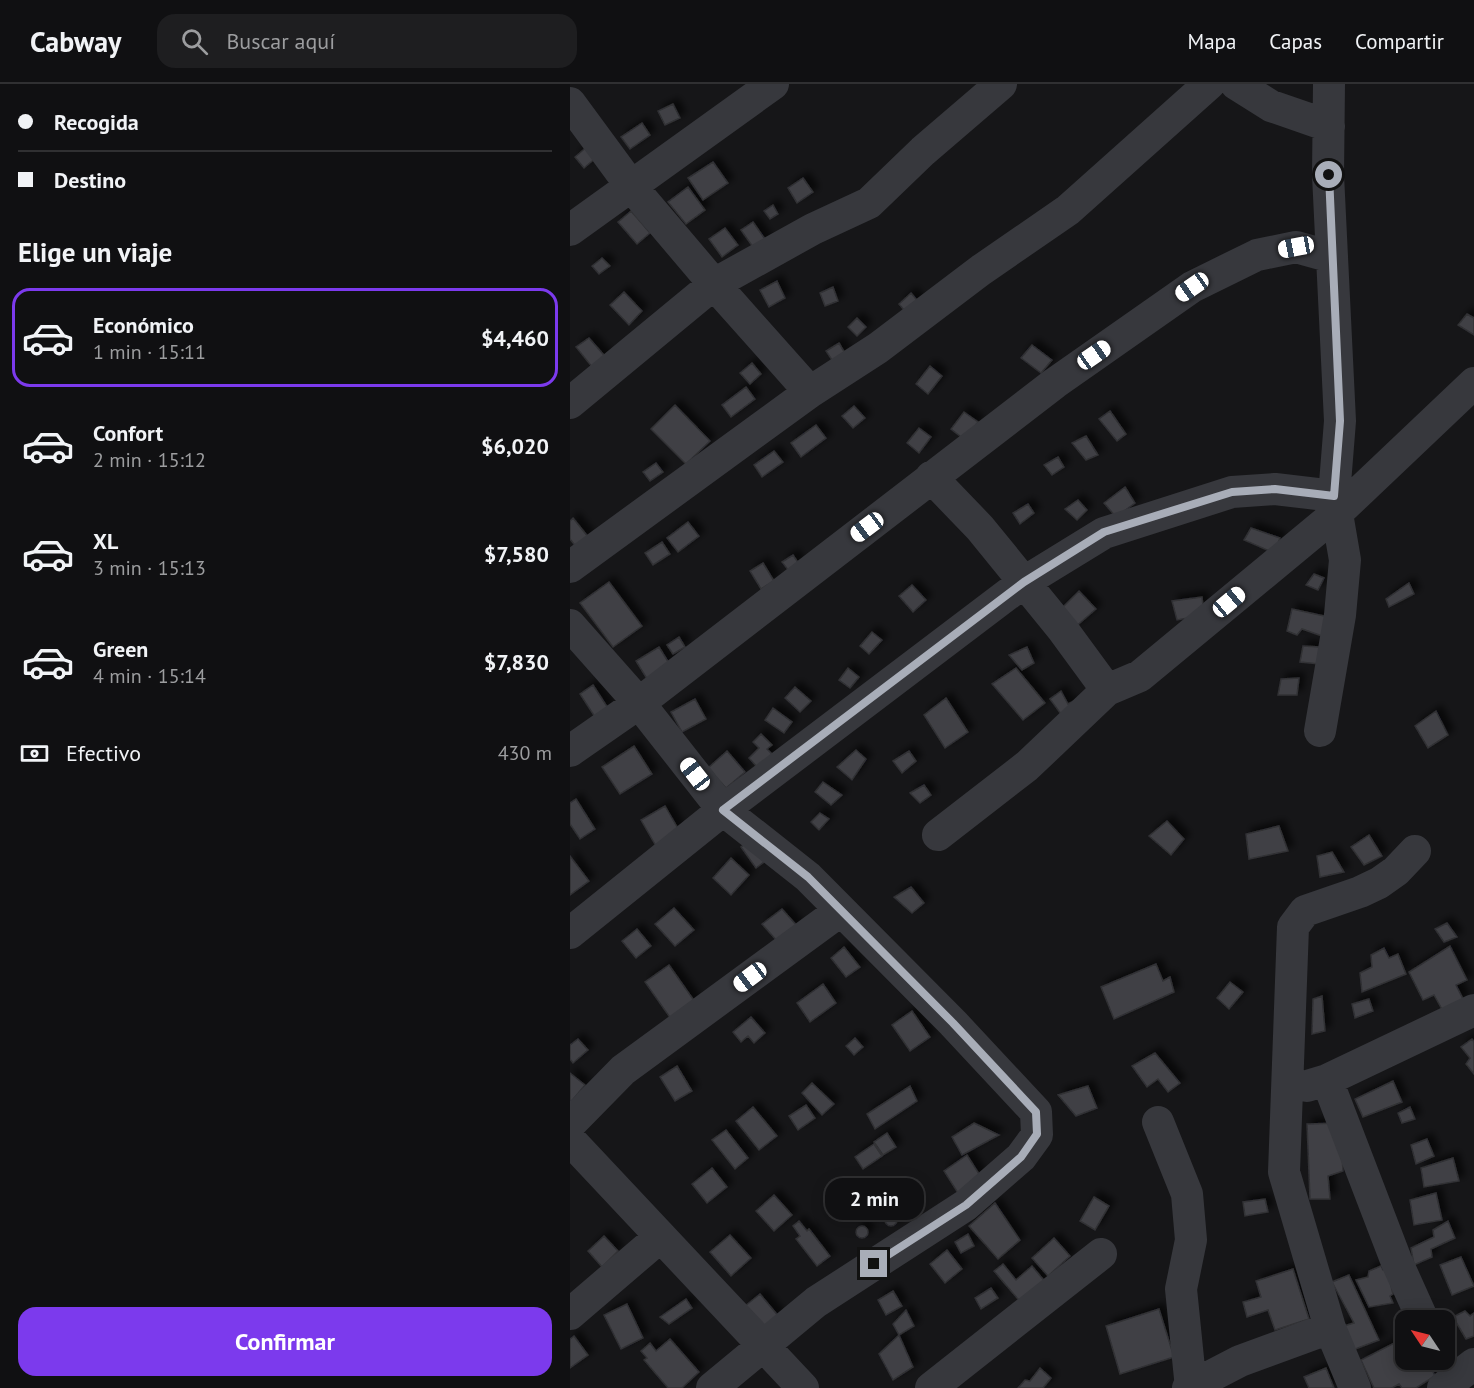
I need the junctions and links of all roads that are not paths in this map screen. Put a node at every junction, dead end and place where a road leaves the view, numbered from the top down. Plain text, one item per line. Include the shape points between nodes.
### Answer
1 (773, 84) edge
2 (1001, 84) edge
3 (1209, 84) edge
4 (1236, 84) edge
5 (1329, 84) edge
6 (570, 103) edge
7 (1329, 126) junction
8 (632, 186) junction
9 (570, 230) edge
10 (1332, 257) junction
11 (714, 284) junction
12 (1474, 383) edge
13 (810, 392) junction
14 (570, 403) edge
15 (931, 477) junction
16 (1335, 505) junction
17 (570, 567) edge
18 (1024, 582) junction
19 (570, 625) edge
20 (1107, 690) junction
21 (639, 703) junction
22 (1320, 731) dead end
23 (570, 751) edge
24 (723, 810) junction
25 (938, 835) dead end
26 (1415, 851) dead end
27 (840, 911) junction
28 (570, 933) edge
29 (1474, 1010) edge
30 (1327, 1080) junction
31 (1286, 1090) junction
32 (1158, 1122) dead end
33 (570, 1124) edge
34 (570, 1140) edge
35 (660, 1237) junction
36 (1101, 1254) dead end
37 (1418, 1310) edge
38 (570, 1314) edge
39 (1330, 1328) junction
40 (765, 1345) junction
41 (712, 1388) edge
42 (803, 1388) edge
43 (931, 1388) edge
44 (1190, 1388) edge
45 (1355, 1388) edge

1 - 8 street
2 - 11 street via 869,203
3 - 13 street via 1068,210 879,348
4 - 7 street via 1271,106
5 - 7 street
6 - 8 street
7 - 10 street
8 - 9 street
8 - 11 street
10 - 15 street via 1296,247 1257,255 1192,287 1054,383
10 - 16 street via 1340,421
11 - 13 street
11 - 14 street
12 - 16 street
13 - 17 street
15 - 18 street
15 - 21 street
16 - 18 street via 1275,489 1232,492 1104,532
16 - 20 street via 1140,676
16 - 22 street via 1345,560 1340,615
18 - 20 street
18 - 24 street
19 - 21 street
20 - 25 street via 1027,766
21 - 23 street
21 - 24 street
24 - 27 street via 808,877
24 - 28 street
26 - 31 street via 1378,883 1305,911 1293,927
27 - 33 street via 623,1070
27 - 40 street via 1036,1112 1037,1134 1021,1157 966,1205 816,1302
29 - 30 street
30 - 31 street
30 - 37 street
31 - 39 street via 1284,1172
32 - 44 street via 1187,1194 1191,1240 1181,1288
34 - 35 street
35 - 38 street
35 - 40 street
36 - 43 street
39 - 44 street via 1240,1361
39 - 45 street
40 - 41 street
40 - 42 street

